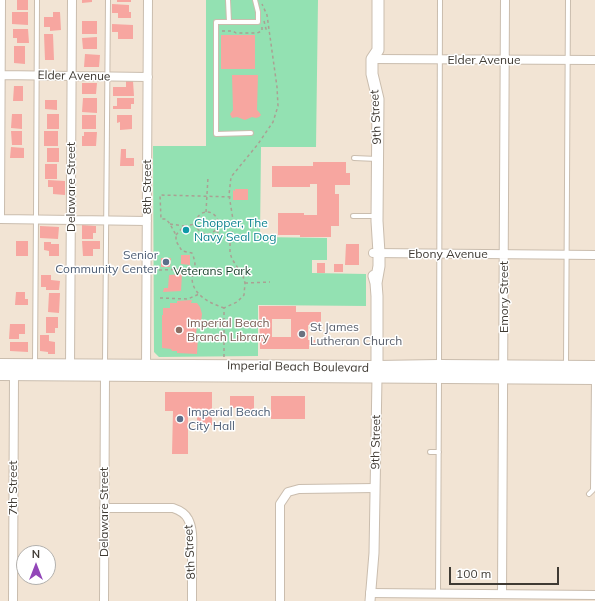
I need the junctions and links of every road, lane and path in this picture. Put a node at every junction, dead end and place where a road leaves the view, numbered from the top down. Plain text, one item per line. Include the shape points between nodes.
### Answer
1 (1, 0) edge
2 (37, 0) edge
3 (72, 0) edge
4 (108, 0) edge
5 (148, 0) edge
6 (228, 0) edge
7 (255, 0) edge
8 (261, 0) edge
9 (378, 0) edge
10 (440, 0) edge
11 (505, 0) edge
12 (568, 0) edge
13 (228, 22) junction
14 (216, 31) junction
15 (262, 31) dead end
16 (377, 56) junction
17 (440, 59) junction
18 (505, 60) junction
19 (567, 60) junction
20 (595, 60) edge
21 (0, 75) edge
22 (36, 75) junction
23 (72, 76) junction
24 (108, 76) junction
25 (148, 77) junction
26 (251, 134) dead end
27 (354, 158) dead end
28 (377, 159) junction
29 (208, 177) dead end
30 (207, 196) junction
31 (229, 196) junction
32 (233, 196) dead end
33 (206, 212) junction
34 (0, 215) edge
35 (353, 216) dead end
36 (377, 216) junction
37 (0, 219) edge
38 (36, 219) junction
39 (71, 219) junction
40 (106, 220) junction
41 (147, 221) junction
42 (170, 224) junction
43 (195, 224) junction
44 (184, 226) junction
45 (215, 230) junction
46 (176, 235) junction
47 (230, 239) junction
48 (376, 253) junction
49 (439, 254) junction
50 (504, 254) junction
51 (567, 254) junction
52 (595, 255) edge
53 (159, 270) dead end
54 (192, 278) junction
55 (245, 282) junction
56 (270, 282) dead end
57 (199, 294) junction
58 (160, 298) dead end
59 (224, 308) junction
60 (224, 359) dead end
61 (0, 364) edge
62 (34, 365) junction
63 (566, 367) junction
64 (70, 370) junction
65 (105, 370) junction
66 (146, 370) junction
67 (377, 372) junction
68 (439, 372) junction
69 (504, 372) junction
70 (0, 374) edge
71 (14, 374) junction
72 (595, 374) edge
73 (430, 452) dead end
74 (439, 452) junction
75 (375, 488) junction
76 (588, 494) dead end
77 (104, 508) junction
78 (438, 594) junction
79 (502, 594) junction
80 (595, 595) edge
81 (370, 597) edge
82 (462, 598) edge
83 (549, 598) edge
84 (13, 601) edge
85 (104, 601) edge
86 (192, 601) edge
87 (280, 601) edge

1 - 21 street
2 - 22 lane
3 - 23 street, Delaware Street
4 - 24 lane
5 - 25 street, 8th Street
6 - 13 lane
7 - 13 lane via 258,22
8 - 31 path via 267,15 278,106 273,122 231,177
9 - 16 main road, 9th Street
10 - 17 lane
11 - 18 street, Emory Street
12 - 19 lane
13 - 14 lane via 216,22
14 - 15 path
14 - 26 lane via 216,134
16 - 17 street, Elder Avenue
16 - 28 main road, 9th Street via 372,74 378,99
17 - 18 street, Elder Avenue
17 - 49 lane
18 - 19 street, Elder Avenue
18 - 50 street, Emory Street
19 - 20 street, Elder Avenue
19 - 51 lane
21 - 22 street, Elder Avenue
21 - 34 street
22 - 23 street, Elder Avenue
22 - 38 lane
23 - 24 street, Elder Avenue
23 - 39 street, Delaware Street
24 - 25 street, Elder Avenue
24 - 40 lane
25 - 41 street, 8th Street
27 - 28 lane
28 - 36 main road, 9th Street
29 - 30 path
30 - 31 path
30 - 33 path
30 - 42 path via 160,195 161,219 166,219
31 - 32 path
31 - 47 path via 234,226
33 - 43 path via 198,216
33 - 45 path via 216,217 218,224
35 - 36 lane
36 - 48 main road, 9th Street
37 - 38 street
38 - 39 street
38 - 62 lane
39 - 40 street
39 - 64 street, Delaware Street
40 - 41 street
40 - 65 lane
41 - 66 street, 8th Street
42 - 44 path
42 - 46 path
43 - 44 path
43 - 45 path via 202,234
44 - 46 path
45 - 47 path
46 - 54 path via 176,242 182,251 192,253 195,261
47 - 55 path via 232,259
48 - 49 street, Ebony Avenue
48 - 67 main road, 9th Street via 373,272 377,300
49 - 50 street, Ebony Avenue
49 - 68 lane
50 - 51 street, Ebony Avenue
50 - 69 street, Emory Street
51 - 52 street, Ebony Avenue
51 - 63 lane
53 - 54 path via 190,269
54 - 57 path via 194,288
55 - 56 path
55 - 59 path via 244,295 238,302
57 - 58 path via 188,299
57 - 59 path via 212,304
59 - 60 path
61 - 62 main road, Imperial Beach Boulevard
62 - 64 main road, Imperial Beach Boulevard
63 - 69 main road, Imperial Beach Boulevard
63 - 72 main road, Imperial Beach Boulevard
64 - 65 main road, Imperial Beach Boulevard
64 - 71 main road, Imperial Beach Boulevard
65 - 66 main road, Imperial Beach Boulevard
65 - 77 street, Delaware Street
66 - 67 main road, Imperial Beach Boulevard via 322,375
67 - 68 main road, Imperial Beach Boulevard
67 - 75 street, 9th Street
68 - 69 main road, Imperial Beach Boulevard
68 - 74 lane
69 - 72 main road, Imperial Beach Boulevard
69 - 79 street, Emory Street
70 - 71 main road, Imperial Beach Boulevard
71 - 84 street, 7th Street
72 - 76 lane via 593,490
73 - 74 lane
74 - 78 lane
75 - 81 street, 9th Street
75 - 87 street via 299,489 288,492 280,504
77 - 85 street, Delaware Street
77 - 86 street, 8th Street via 173,508 186,516 190,524 192,543
78 - 81 street
78 - 82 street
79 - 82 street
79 - 83 street
80 - 83 street

